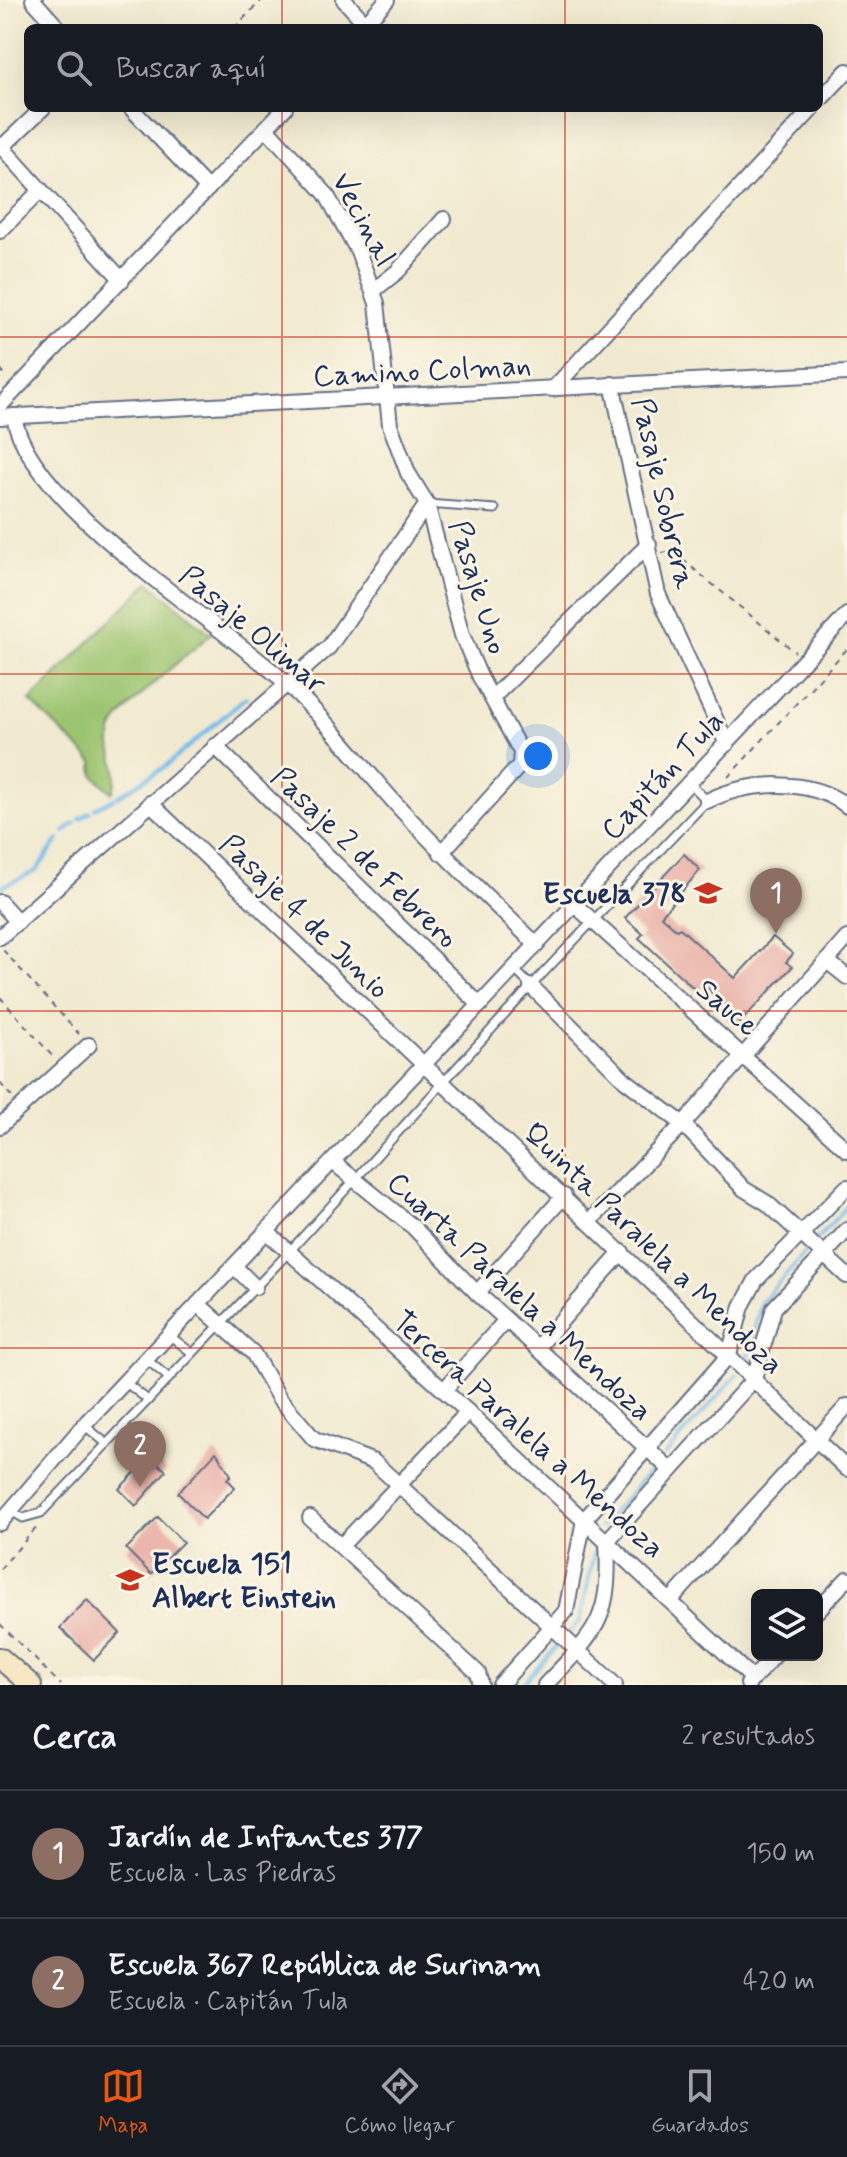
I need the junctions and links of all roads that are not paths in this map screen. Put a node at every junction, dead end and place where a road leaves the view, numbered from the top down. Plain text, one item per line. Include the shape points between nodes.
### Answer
1 (33, 0) edge
2 (344, 0) edge
3 (387, 0) edge
4 (54, 24) edge
5 (362, 24) edge
6 (365, 24) edge
7 (847, 71) edge
8 (823, 97) edge
9 (39, 112) edge
10 (135, 112) edge
11 (281, 112) edge
12 (809, 112) edge
13 (266, 128) junction
14 (1, 146) edge
15 (208, 189) junction
16 (41, 190) junction
17 (444, 219) dead end
18 (0, 231) edge
19 (122, 280) junction
20 (373, 291) junction
21 (847, 373) edge
22 (612, 384) junction
23 (553, 389) junction
24 (386, 399) junction
25 (0, 406) edge
26 (7, 417) edge
27 (427, 504) junction
28 (495, 509) dead end
29 (649, 550) junction
30 (847, 615) edge
31 (287, 684) junction
32 (492, 698) junction
33 (727, 744) junction
34 (215, 746) junction
35 (690, 783) junction
36 (707, 801) junction
37 (150, 803) junction
38 (847, 806) edge
39 (441, 853) junction
40 (0, 902) edge
41 (575, 905) junction
42 (593, 921) junction
43 (18, 922) junction
44 (0, 937) edge
45 (847, 938) edge
46 (537, 945) junction
47 (827, 961) junction
48 (514, 969) junction
49 (847, 977) edge
50 (531, 986) junction
51 (480, 1005) junction
52 (89, 1045) road end
53 (745, 1055) junction
54 (424, 1065) junction
55 (443, 1084) junction
56 (683, 1124) junction
57 (0, 1126) edge
58 (847, 1150) edge
59 (333, 1162) junction
60 (355, 1180) junction
61 (847, 1187) edge
62 (564, 1196) junction
63 (590, 1221) junction
64 (847, 1230) edge
65 (267, 1232) junction
66 (803, 1235) junction
67 (289, 1252) junction
68 (622, 1252) junction
69 (824, 1255) junction
70 (234, 1266) junction
71 (847, 1276) edge
72 (255, 1287) junction
73 (477, 1293) junction
74 (198, 1304) junction
75 (506, 1320) junction
76 (220, 1324) junction
77 (169, 1335) junction
78 (537, 1348) junction
79 (192, 1353) junction
80 (729, 1355) junction
81 (146, 1359) junction
82 (169, 1378) junction
83 (754, 1379) junction
84 (125, 1382) junction
85 (444, 1390) junction
86 (148, 1400) junction
87 (847, 1406) edge
88 (468, 1412) junction
89 (84, 1425) junction
90 (817, 1440) junction
91 (107, 1444) junction
92 (648, 1448) junction
93 (847, 1469) edge
94 (671, 1470) junction
95 (400, 1484) junction
96 (4, 1516) edge
97 (310, 1518) dead end
98 (584, 1520) junction
99 (607, 1541) junction
100 (341, 1546) junction
101 (847, 1579) edge
102 (671, 1600) junction
103 (823, 1605) edge
104 (553, 1628) junction
105 (578, 1651) junction
106 (0, 1658) edge
107 (770, 1661) edge
108 (754, 1683) edge
109 (31, 1685) edge
110 (481, 1685) edge
111 (500, 1685) edge
112 (545, 1685) edge
113 (615, 1685) edge

1 - 4 street
2 - 5 street
3 - 6 street
7 - 8 street
9 - 14 street
10 - 15 street
11 - 13 street
12 - 23 street
13 - 15 street
13 - 20 street, Vecinal via 326,194
14 - 16 street
15 - 19 street
16 - 18 street
16 - 19 street
17 - 20 street
19 - 25 street
20 - 24 street, Vecinal
21 - 22 street, Camino Colman
22 - 23 street, Camino Colman
22 - 29 street, Pasaje Sobrera
23 - 24 street, Camino Colman
24 - 26 street, Camino Colman
24 - 27 street, Pasaje Uno via 400,454
26 - 31 street, Pasaje Olimar via 22,447 59,494
27 - 28 lane
27 - 31 street via 329,647
27 - 32 street, Pasaje Uno via 462,635
29 - 32 street
29 - 33 street, Pasaje Sobrera via 658,594
30 - 33 street, Capitán Tula
31 - 34 street
31 - 39 street, Pasaje Olimar
32 - 39 street, Pasaje Uno via 521,752 520,765
33 - 35 street, Capitán Tula
34 - 37 street
34 - 51 street, Pasaje 2 de Febrero
35 - 36 lane
35 - 41 street, Capitán Tula
36 - 38 street via 757,784 812,792
36 - 42 lane
37 - 43 street
37 - 54 street, Pasaje 4 de Junio
39 - 46 street, Pasaje Olimar
40 - 43 street
41 - 42 street, Sauce
41 - 46 street, Capitán Tula
42 - 50 lane
42 - 53 street, Sauce
43 - 44 street
45 - 47 street
46 - 48 street, Capitán Tula
47 - 49 street
47 - 53 street
48 - 50 lane
48 - 51 street, Capitán Tula
50 - 55 lane
50 - 56 street via 625,1080
51 - 54 street, Capitán Tula
52 - 57 street
53 - 56 street
53 - 58 street, Sauce
54 - 55 street, Quinta Paralela a Mendoza
54 - 59 street, Capitán Tula
55 - 60 lane
55 - 62 street, Quinta Paralela a Mendoza
56 - 63 street
56 - 66 street via 744,1189
59 - 60 street, Cuarta Paralela a Mendoza
59 - 65 street, Capitán Tula
60 - 67 lane
60 - 73 street, Cuarta Paralela a Mendoza via 412,1226
61 - 66 street
62 - 63 street, Quinta Paralela a Mendoza
62 - 73 street
63 - 68 street, Quinta Paralela a Mendoza
64 - 69 street
65 - 67 street, Tercera Paralela a Mendoza
65 - 70 street, Capitán Tula
66 - 69 street
66 - 80 street via 749,1292
67 - 72 lane
67 - 85 street, Tercera Paralela a Mendoza
68 - 78 street
68 - 80 street, Quinta Paralela a Mendoza
69 - 71 street
69 - 83 street via 774,1308
70 - 72 street
70 - 74 street, Capitán Tula
72 - 76 lane
73 - 75 street, Cuarta Paralela a Mendoza
74 - 76 street
74 - 77 street, Capitán Tula
75 - 78 street, Cuarta Paralela a Mendoza
75 - 85 street
76 - 79 lane
76 - 95 street via 253,1353 279,1398 314,1439 374,1462
77 - 79 lane
77 - 81 street, Capitán Tula
78 - 92 street, Cuarta Paralela a Mendoza
79 - 82 lane
80 - 83 street, Quinta Paralela a Mendoza
80 - 92 street
81 - 82 lane
81 - 84 street, Capitán Tula
82 - 86 lane
83 - 90 street, Quinta Paralela a Mendoza
83 - 94 street
84 - 86 lane
84 - 89 street, Capitán Tula
85 - 88 street, Tercera Paralela a Mendoza
86 - 91 lane
87 - 90 street
88 - 95 street
88 - 98 street, Tercera Paralela a Mendoza
89 - 91 lane
89 - 96 street, Capitán Tula
90 - 93 street, Quinta Paralela a Mendoza
90 - 102 street
91 - 96 lane, Capitán Tula via 41,1513
92 - 94 street, Cuarta Paralela a Mendoza
92 - 98 street
94 - 99 street
95 - 100 street
95 - 104 street
97 - 100 street
98 - 99 street, Tercera Paralela a Mendoza
98 - 104 street via 566,1611
99 - 102 street, Tercera Paralela a Mendoza
99 - 105 street via 605,1609
100 - 110 street via 478,1673
101 - 103 street
102 - 108 street, Tercera Paralela a Mendoza
104 - 105 street
104 - 111 street
105 - 112 street
105 - 113 street
106 - 109 main road
107 - 108 street

